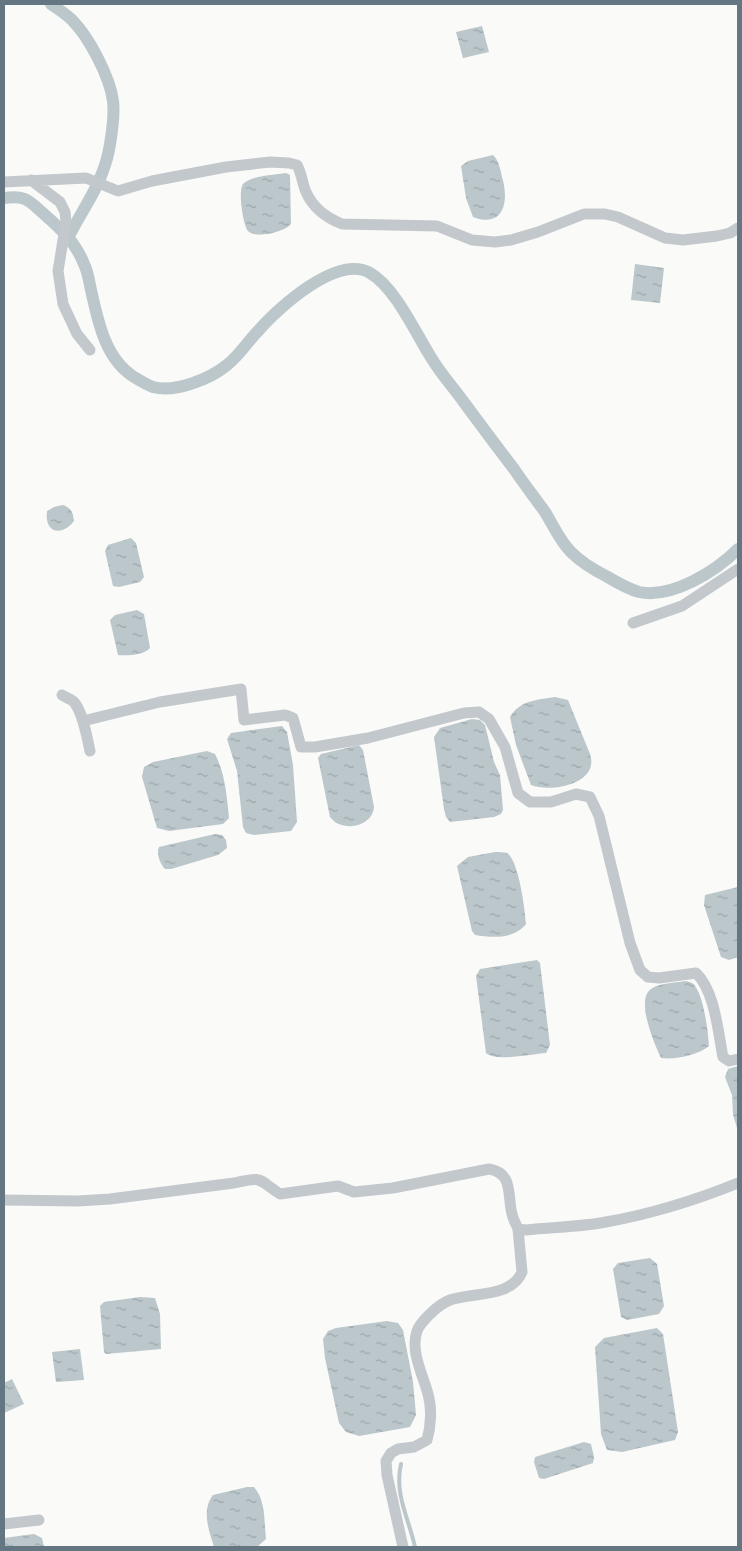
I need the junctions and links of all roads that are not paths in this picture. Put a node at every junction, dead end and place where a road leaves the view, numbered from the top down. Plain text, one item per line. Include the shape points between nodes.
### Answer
1 (31, 180) junction
2 (4, 182) edge
3 (738, 228) edge
4 (90, 350) dead end
5 (738, 569) edge
6 (633, 623) dead end
7 (62, 695) dead end
8 (83, 721) junction
9 (90, 751) dead end
10 (738, 1059) edge
11 (738, 1183) edge
12 (4, 1200) edge
13 (518, 1229) junction
14 (39, 1520) dead end
15 (4, 1524) edge
16 (403, 1547) edge

1 - 2 street
1 - 3 street via 86,178 118,191 152,180 226,167 289,163 297,165 306,192 317,208 329,219 342,224 437,226 472,240 495,242 538,232 584,214 618,217 665,238 683,240 717,236
1 - 4 street via 60,202 65,212 58,271 63,304 77,334
5 - 6 street via 682,606
7 - 8 street via 74,702
8 - 9 street
8 - 10 street via 160,702 241,688 244,720 285,714 293,718 301,747 315,747 478,712 489,719 505,746 518,793 530,802 551,802 576,794 590,797 599,816 630,943 640,970 648,977 696,973 702,978 709,992 723,1057 729,1061
11 - 13 street via 681,1204 613,1221
12 - 13 street via 110,1199 254,1178 280,1194 338,1186 354,1192 393,1188 490,1169 498,1170 504,1176
13 - 16 street via 520,1277 502,1290 442,1304 417,1331 420,1369 429,1396 430,1429 427,1440 414,1447 398,1449 386,1461
14 - 15 street

